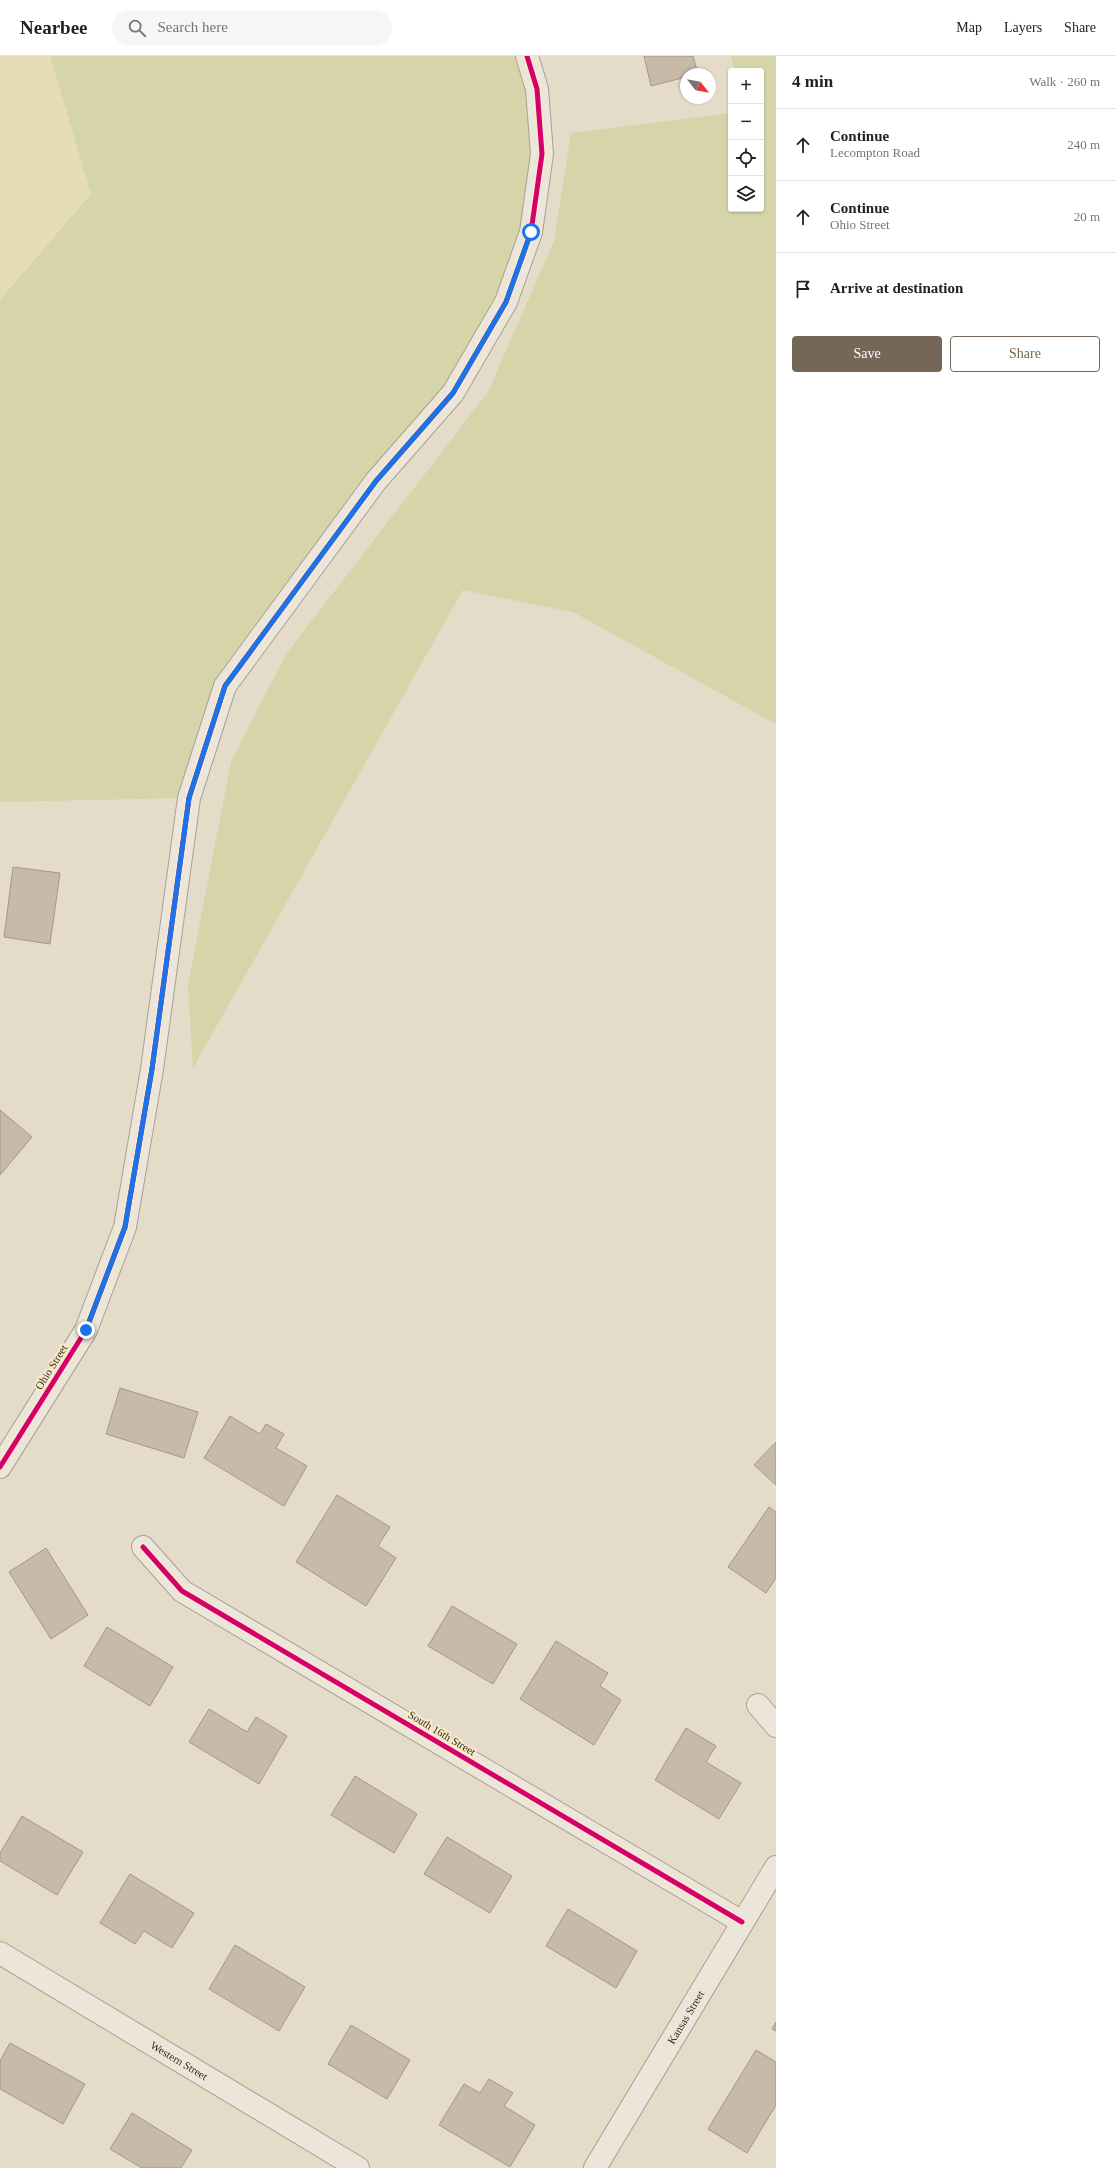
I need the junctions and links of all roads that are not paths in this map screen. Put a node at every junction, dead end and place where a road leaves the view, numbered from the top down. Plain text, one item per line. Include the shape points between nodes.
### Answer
1 (527, 56) edge
2 (0, 1467) edge
3 (143, 1547) dead end
4 (758, 1705) dead end
5 (776, 1726) edge
6 (776, 1867) edge
7 (742, 1922) junction
8 (0, 1953) edge
9 (358, 2168) edge
10 (595, 2168) edge

1 - 2 street, Ohio Street via 537,89 542,154 531,232 506,302 453,393 376,481 225,686 189,798 152,1069 125,1227 86,1330
3 - 7 street, South 16th Street via 182,1591
4 - 5 street
6 - 7 street, Kansas Street
7 - 10 street, Kansas Street
8 - 9 street, Western Street

